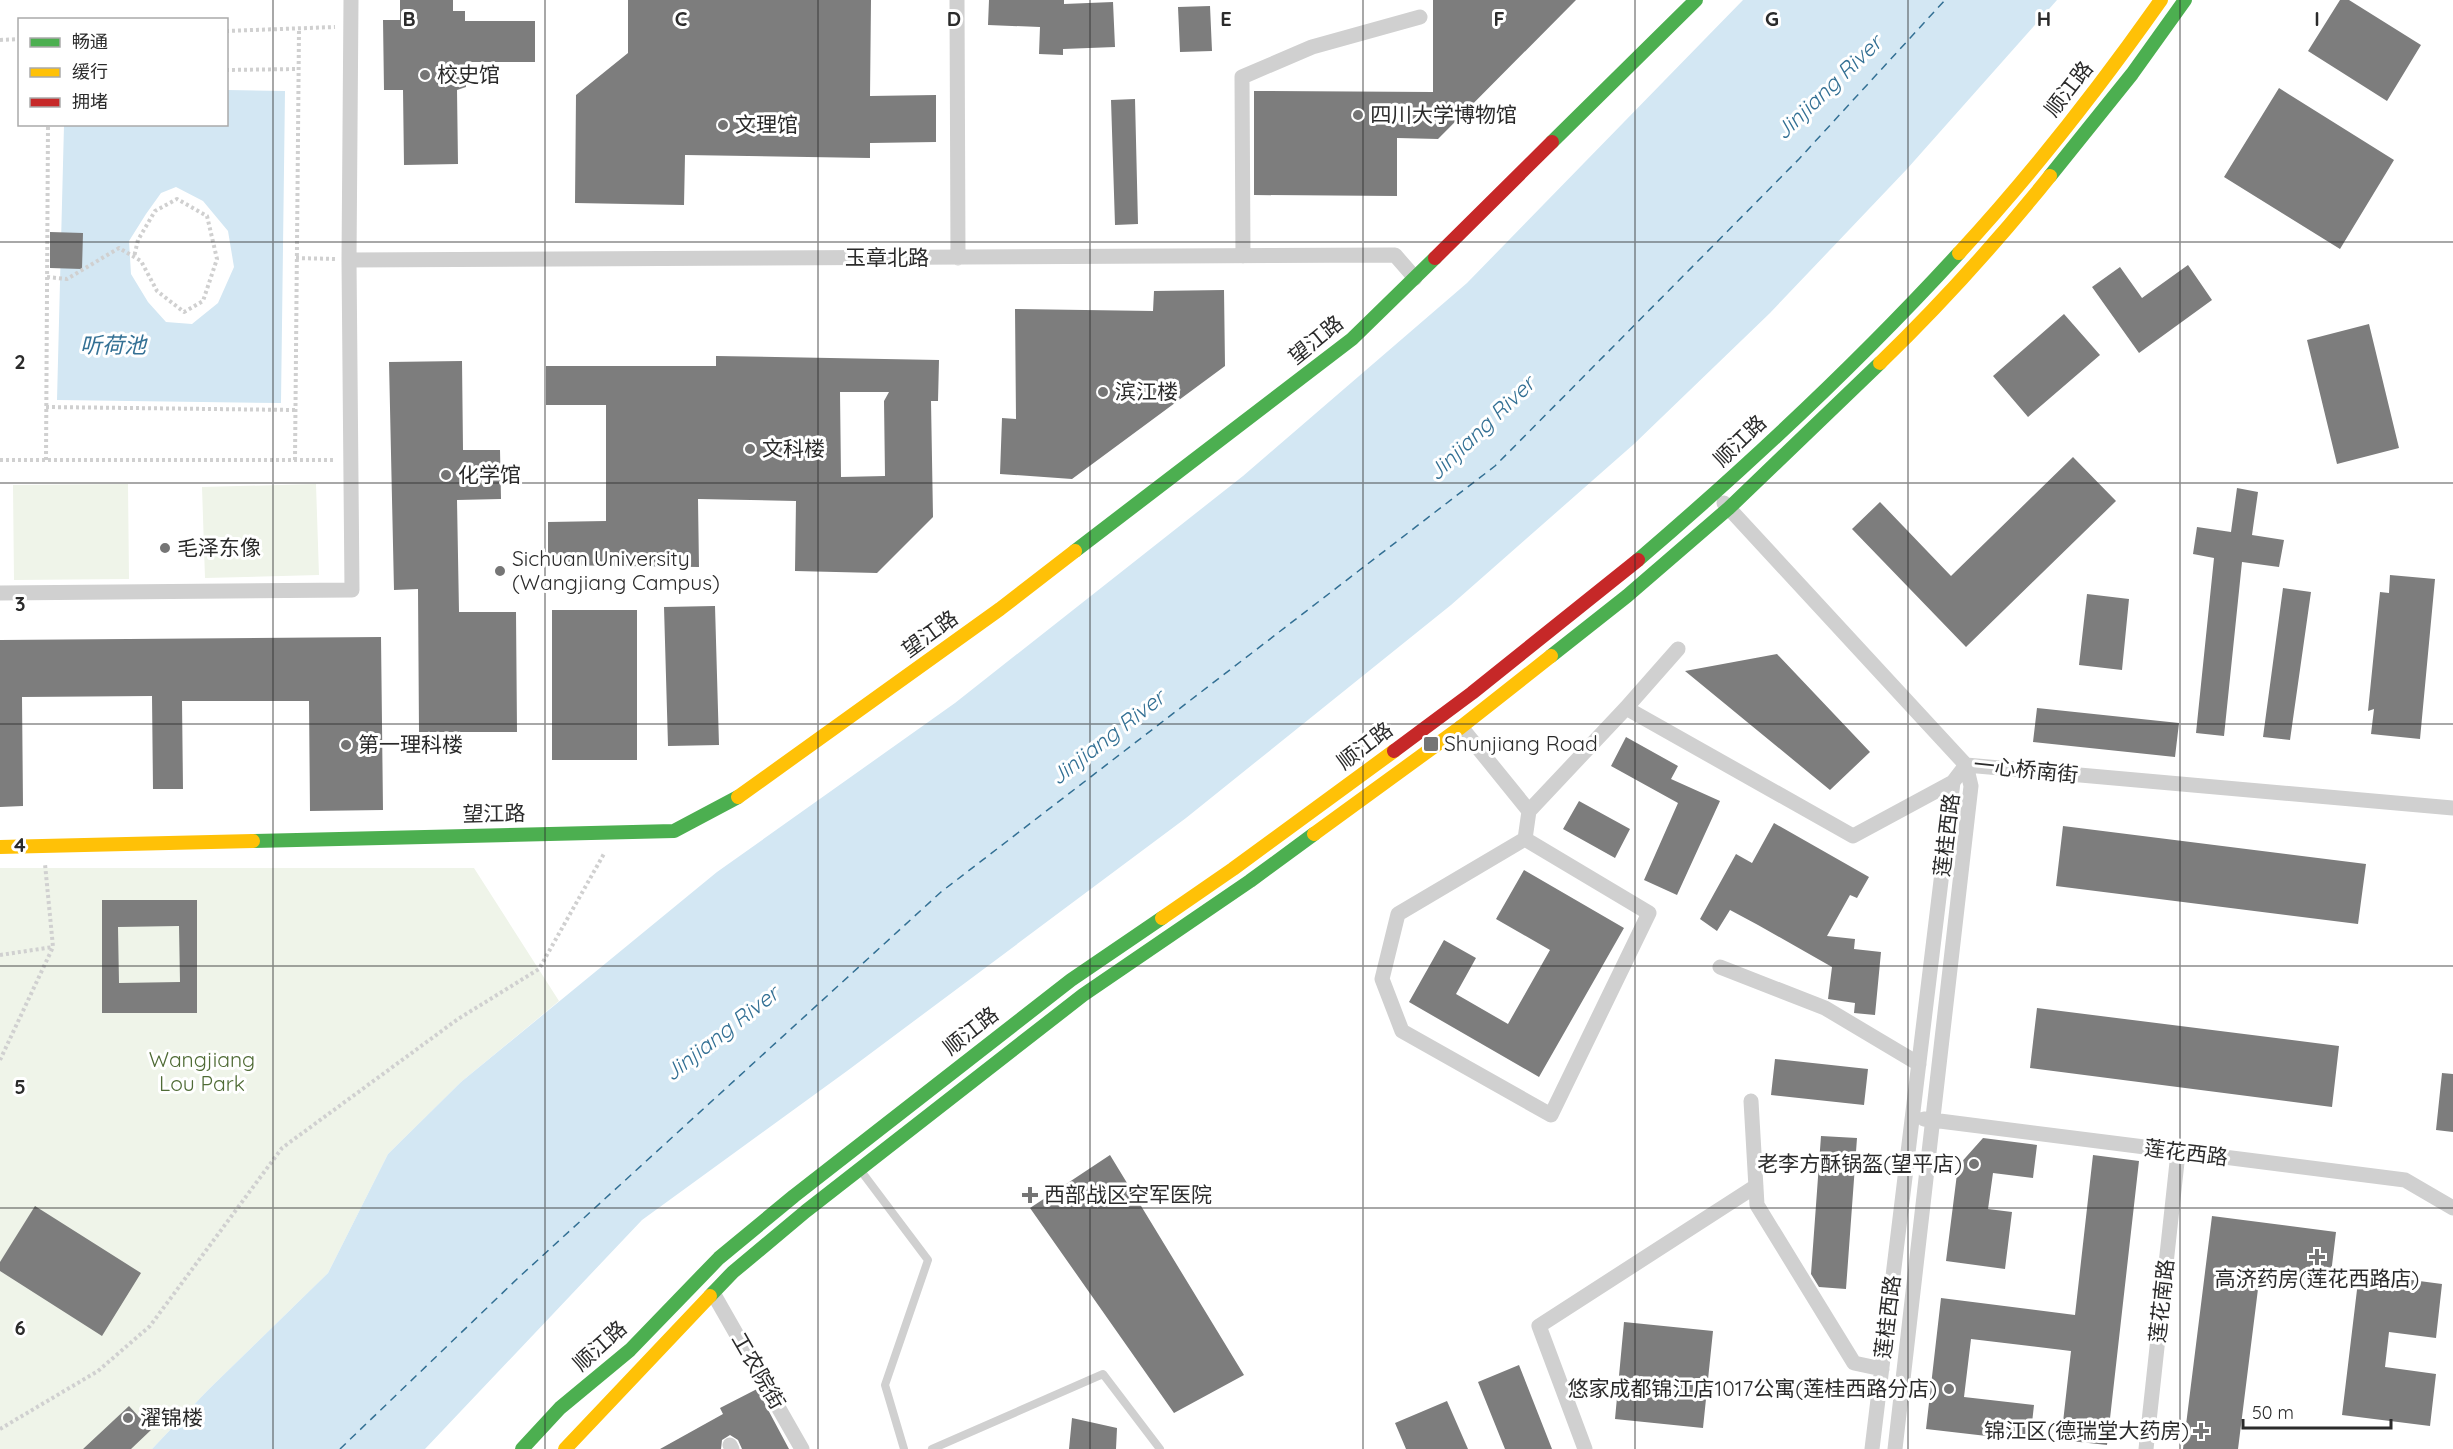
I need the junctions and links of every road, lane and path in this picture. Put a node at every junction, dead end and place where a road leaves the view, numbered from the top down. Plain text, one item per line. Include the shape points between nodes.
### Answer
1 (351, 0) edge
2 (957, 0) edge
3 (1696, 0) edge
4 (2161, 0) edge
5 (2185, 0) edge
6 (1420, 17) dead end
7 (351, 27) junction
8 (299, 29) junction
9 (228, 32) edge
10 (18, 39) edge
11 (0, 40) edge
12 (298, 69) junction
13 (228, 70) edge
14 (48, 126) edge
15 (1243, 256) junction
16 (134, 257) junction
17 (296, 258) junction
18 (958, 258) junction
19 (349, 260) junction
20 (47, 278) junction
21 (1414, 278) junction
22 (46, 407) junction
23 (295, 410) junction
24 (0, 460) edge
25 (45, 460) junction
26 (294, 460) junction
27 (351, 460) junction
28 (1715, 494) junction
29 (1729, 508) junction
30 (0, 593) edge
31 (1678, 649) dead end
32 (1626, 708) junction
33 (1461, 727) junction
34 (1966, 765) junction
35 (1953, 782) junction
36 (2453, 808) edge
37 (1529, 810) junction
38 (615, 833) junction
39 (1525, 839) junction
40 (44, 846) junction
41 (0, 847) edge
42 (53, 947) junction
43 (0, 955) edge
44 (1720, 967) dead end
45 (0, 1060) edge
46 (1919, 1064) junction
47 (1751, 1101) dead end
48 (1912, 1118) junction
49 (1933, 1121) junction
50 (2178, 1153) junction
51 (860, 1170) junction
52 (1756, 1186) junction
53 (2453, 1208) edge
54 (713, 1293) junction
55 (1882, 1369) junction
56 (0, 1429) edge
57 (522, 1449) edge
58 (565, 1449) edge
59 (802, 1449) edge
60 (904, 1449) edge
61 (932, 1449) edge
62 (1160, 1449) edge
63 (1585, 1449) edge
64 (1872, 1449) edge
65 (1895, 1449) edge
66 (2146, 1449) edge

1 - 7 street
2 - 18 street
3 - 21 main road, 望江路
4 - 28 main road, 顺江路 via 2117,63 1989,221 1916,302
5 - 29 main road, 顺江路 via 2132,74 2003,234 1929,315
6 - 15 street via 1312,47 1242,77
7 - 8 path
7 - 19 street
8 - 9 path
8 - 12 path
10 - 11 path
12 - 13 path
12 - 17 path
14 - 20 path
15 - 18 street, 玉章北路
15 - 21 street, 玉章北路 via 1395,255
16 - 16 path via 138,240 155,211 177,199 207,216 217,259 203,301 184,312 157,291 141,261
16 - 20 path via 119,248 68,279
17 - 19 path
17 - 23 path
18 - 19 street, 玉章北路
19 - 27 street
20 - 22 path
21 - 38 main road, 望江路 via 1343,346 1000,609 748,792 674,831
22 - 23 path
22 - 25 path
23 - 26 path
24 - 25 path
25 - 26 path
26 - 27 path
27 - 30 street via 352,590
28 - 29 street, 一心桥南街
28 - 57 main road, 顺江路 via 1610,585 1472,693 1233,868 1071,980 786,1203 719,1258 630,1350 560,1408
29 - 33 main road, 顺江路 via 1627,596
29 - 34 street, 一心桥南街
31 - 32 street
32 - 35 street via 1853,836
32 - 37 street
33 - 37 street
33 - 51 main road, 顺江路 via 1259,874 1083,995
34 - 35 street, 莲桂西路
34 - 36 street, 一心桥南街
34 - 49 street, 莲桂西路 via 1971,786
35 - 46 street, 莲桂西路
37 - 39 street
38 - 40 main road, 望江路
38 - 56 path via 538,969 458,1019 282,1148 150,1326 98,1371
39 - 39 street via 1649,914 1551,1114 1402,1031 1382,979 1398,914
40 - 41 main road, 望江路
40 - 42 path
42 - 43 path
42 - 45 path
44 - 46 street via 1825,1008
46 - 48 street, 莲桂西路
47 - 52 street
48 - 49 street, 莲花西路
48 - 55 street, 莲桂西路
49 - 50 street, 莲花西路
49 - 65 street, 莲桂西路
50 - 53 street, 莲花西路 via 2405,1180
50 - 66 street, 莲花南路
51 - 54 main road, 顺江路
51 - 60 lane via 928,1260 885,1385
52 - 55 street via 1757,1204 1854,1363
52 - 63 street via 1539,1326
54 - 58 main road, 顺江路
54 - 59 street, 工农院街
55 - 64 street, 莲桂西路
61 - 62 lane via 1103,1374

